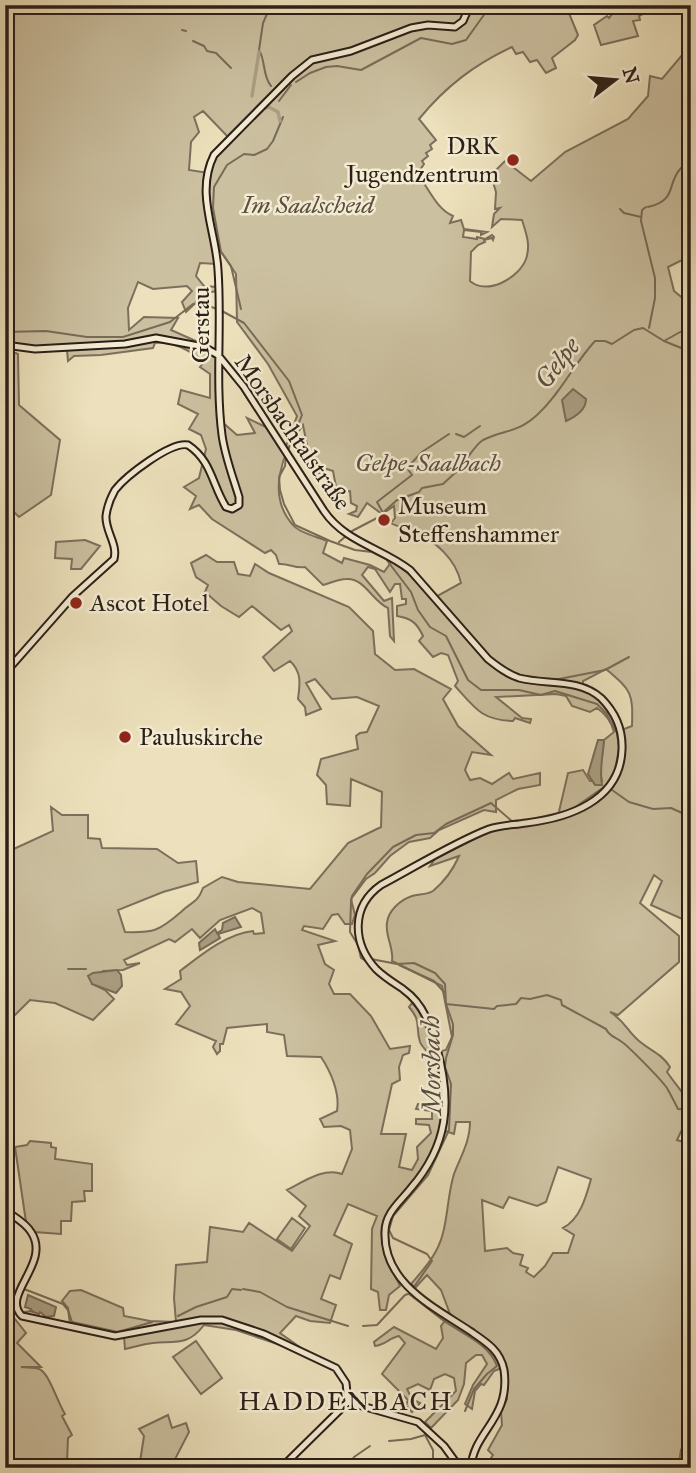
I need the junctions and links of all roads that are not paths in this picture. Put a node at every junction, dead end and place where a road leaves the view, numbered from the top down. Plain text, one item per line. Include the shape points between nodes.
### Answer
1 (470, 5) edge
2 (218, 343) junction
3 (5, 345) edge
4 (208, 349) junction
5 (218, 355) junction
6 (5, 673) edge
7 (5, 1210) edge
8 (348, 1402) junction
9 (281, 1468) edge
10 (460, 1468) edge
11 (471, 1468) edge

1 - 2 main road, Gerstau via 463,22 455,27 411,28 306,64 214,155 206,178 218,261
2 - 4 main road
2 - 5 main road, Gerstau
3 - 4 main road, Morsbachtalstraße via 49,348 159,338
4 - 5 main road, Morsbachtalstraße
5 - 6 main road, Gerstau via 223,438 239,497 237,507 226,507 208,465 188,445 174,446 145,465 115,490 108,507 114,559 72,596
5 - 11 main road, Morsbachtalstraße via 244,387 329,519 410,570 500,669 524,679 590,690 609,708 621,735 622,757 608,790 559,817 489,829 381,885 358,916 366,956 416,1001 426,1017 440,1060 446,1102 442,1133 432,1157 385,1224 387,1254 404,1284 496,1351 504,1372 504,1400 474,1453
7 - 8 main road via 28,1227 37,1247 14,1298 15,1309 22,1316 120,1336 222,1320 336,1368 346,1383
8 - 9 main road
8 - 10 main road via 418,1422

